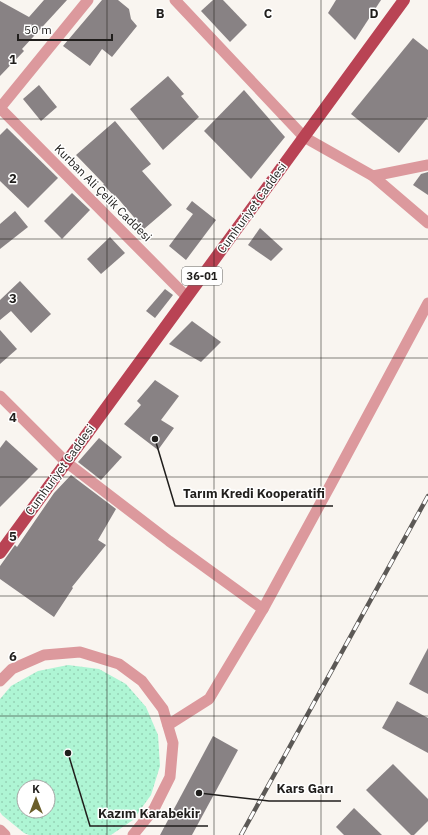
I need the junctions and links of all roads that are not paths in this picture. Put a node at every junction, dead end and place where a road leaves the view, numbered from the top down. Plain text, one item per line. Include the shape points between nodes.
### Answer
1 (88, 0) edge
2 (175, 0) edge
3 (404, 0) edge
4 (0, 108) edge
5 (304, 137) junction
6 (428, 165) edge
7 (373, 176) junction
8 (428, 223) edge
9 (187, 297) junction
10 (428, 303) edge
11 (0, 396) edge
12 (66, 462) junction
13 (0, 552) edge
14 (263, 609) junction
15 (0, 681) edge
16 (168, 725) junction
17 (0, 830) edge
18 (5, 835) edge
19 (133, 835) edge

1 - 4 street
2 - 5 street
3 - 5 main road, Cumhuriyet Caddesi / 36-01
4 - 9 street, Kurban Ali Çelik Caddesi
5 - 7 street
5 - 9 main road, Cumhuriyet Caddesi / 36-01
6 - 7 street
7 - 8 street
9 - 12 main road, Cumhuriyet Caddesi / 36-01
10 - 14 street
11 - 12 street
12 - 13 main road, Cumhuriyet Caddesi / 36-01
12 - 14 street
14 - 16 street via 209,699
15 - 16 street via 12,670 44,655 80,652 119,664 142,681 163,709
16 - 19 street via 173,743 170,777 154,809
17 - 18 street

